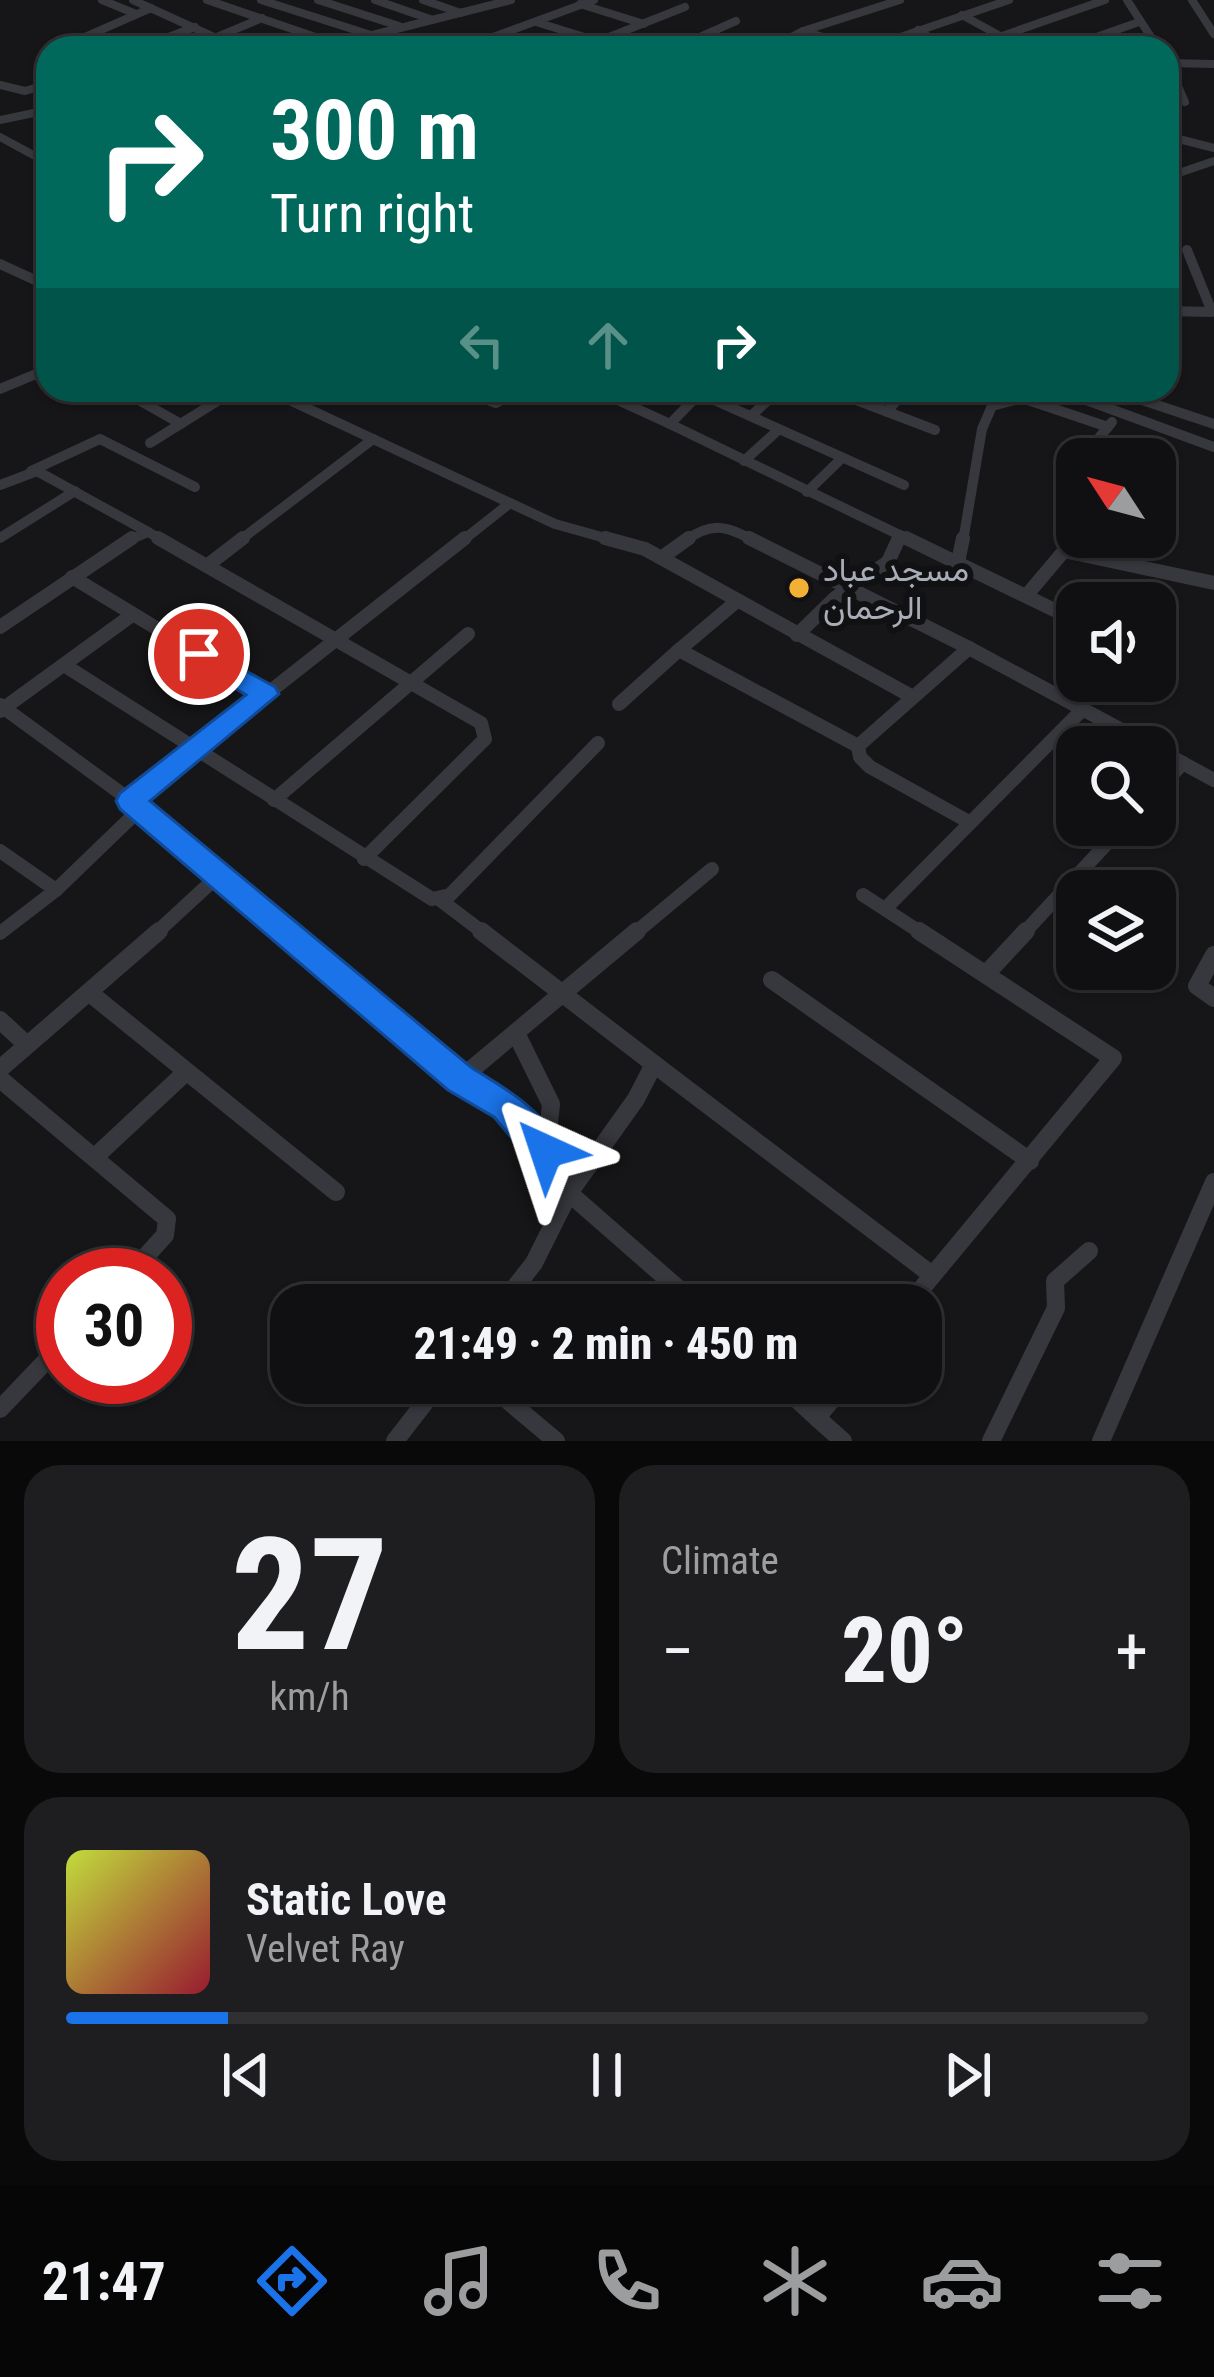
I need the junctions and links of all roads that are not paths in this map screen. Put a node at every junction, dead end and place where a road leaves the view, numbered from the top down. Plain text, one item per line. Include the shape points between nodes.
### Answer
1 (133, 0) edge
2 (207, 0) edge
3 (261, 0) edge
4 (304, 0) edge
5 (319, 0) edge
6 (375, 0) edge
7 (422, 0) edge
8 (476, 0) edge
9 (511, 0) edge
10 (569, 0) edge
11 (594, 0) edge
12 (900, 0) edge
13 (1010, 0) edge
14 (1105, 0) edge
15 (1127, 0) edge
16 (1192, 0) edge
17 (111, 1) edge
18 (582, 4) junction
19 (491, 5) junction
20 (686, 7) dead end
21 (151, 8) junction
22 (285, 8) junction
23 (461, 13) junction
24 (136, 14) junction
25 (962, 15) junction
26 (261, 18) junction
27 (433, 20) junction
28 (736, 21) dead end
29 (536, 22) junction
30 (1139, 22) junction
31 (644, 24) junction
32 (195, 27) junction
33 (404, 27) junction
34 (918, 30) junction
35 (803, 31) junction
36 (1214, 34) edge
37 (86, 36) edge
38 (171, 36) edge
39 (214, 36) edge
40 (227, 36) edge
41 (314, 36) edge
42 (373, 36) edge
43 (379, 36) edge
44 (497, 36) edge
45 (582, 36) edge
46 (612, 36) edge
47 (702, 36) edge
48 (793, 36) edge
49 (821, 36) edge
50 (900, 36) edge
51 (927, 36) edge
52 (1002, 36) joint
53 (1108, 36) edge
54 (1149, 36) edge
55 (1179, 62) edge
56 (1214, 64) edge
57 (0, 85) edge
58 (36, 88) edge
59 (1179, 89) edge
60 (1185, 103) dead end
61 (36, 112) edge
62 (0, 120) edge
63 (0, 137) edge
64 (1179, 139) edge
65 (1214, 148) edge
66 (36, 156) edge
67 (1214, 161) edge
68 (1179, 173) edge
69 (1187, 250) dead end
70 (0, 263) edge
71 (35, 280) edge
72 (1179, 312) edge
73 (1213, 314) edge
74 (36, 374) edge
75 (0, 389) edge
76 (143, 402) edge
77 (216, 402) edge
78 (293, 402) edge
79 (622, 402) edge
80 (688, 402) edge
81 (719, 402) edge
82 (766, 402) edge
83 (861, 402) edge
84 (895, 402) edge
85 (1007, 402) edge
86 (1034, 402) edge
87 (1091, 402) edge
88 (1126, 402) edge
89 (1147, 402) edge
90 (887, 412) junction
91 (1120, 413) junction
92 (751, 416) junction
93 (181, 424) junction
94 (670, 424) junction
95 (1214, 424) edge
96 (1108, 427) junction
97 (777, 430) junction
98 (935, 430) dead end
99 (1099, 438) edge
100 (374, 440) junction
101 (150, 443) dead end
102 (1214, 447) edge
103 (842, 459) junction
104 (744, 460) junction
105 (31, 471) junction
106 (0, 485) edge
107 (904, 485) dead end
108 (195, 487) dead end
109 (74, 491) junction
110 (807, 492) junction
111 (510, 503) junction
112 (148, 532) junction
113 (900, 535) junction
114 (0, 538) edge
115 (661, 558) junction
116 (958, 562) junction
117 (208, 565) junction
118 (72, 578) junction
119 (1214, 583) edge
120 (849, 587) junction
121 (1026, 596) junction
122 (737, 601) junction
123 (1056, 611) edge
124 (132, 615) junction
125 (0, 627) edge
126 (468, 634) dead end
127 (797, 635) junction
128 (332, 641) junction
129 (969, 648) junction
130 (679, 650) junction
131 (64, 665) junction
132 (411, 682) junction
133 (265, 694) junction
134 (911, 696) junction
135 (620, 704) dead end
136 (1, 708) edge
137 (1083, 709) junction
138 (1115, 726) edge
139 (598, 743) dead end
140 (858, 746) junction
141 (196, 748) junction
142 (1176, 760) edge
143 (1183, 764) junction
144 (1176, 771) edge
145 (1214, 780) edge
146 (274, 800) junction
147 (136, 805) junction
148 (969, 822) junction
149 (1105, 846) edge
150 (0, 850) edge
151 (364, 860) junction
152 (712, 869) dead end
153 (219, 875) junction
154 (56, 890) junction
155 (863, 895) dead end
156 (439, 899) junction
157 (885, 909) junction
158 (0, 933) edge
159 (1214, 955) edge
160 (987, 974) junction
161 (772, 980) dead end
162 (91, 994) junction
163 (562, 994) junction
164 (1214, 998) edge
165 (0, 1020) edge
166 (516, 1033) junction
167 (27, 1045) junction
168 (654, 1064) junction
169 (0, 1069) edge
170 (186, 1072) junction
171 (0, 1079) edge
172 (460, 1079) junction
173 (546, 1151) junction
174 (96, 1156) junction
175 (1030, 1161) junction
176 (1214, 1182) edge
177 (337, 1192) dead end
178 (569, 1193) junction
179 (153, 1248) edge
180 (1089, 1251) dead end
181 (932, 1275) junction
182 (518, 1284) edge
183 (674, 1284) edge
184 (925, 1284) edge
185 (36, 1371) edge
186 (424, 1404) edge
187 (513, 1404) edge
188 (801, 1404) edge
189 (828, 1404) edge
190 (0, 1409) edge
191 (817, 1418) junction
192 (395, 1441) edge
193 (556, 1441) edge
194 (843, 1441) edge
195 (992, 1441) edge
196 (1101, 1441) edge

1 - 21 street
2 - 26 street
3 - 22 street
4 - 22 street
5 - 33 street
6 - 27 street
7 - 23 street
8 - 19 street
9 - 19 street
10 - 18 street
11 - 18 street
12 - 35 street
13 - 25 street
14 - 52 street
15 - 30 street
16 - 36 street
17 - 24 street
18 - 29 street
18 - 31 street
19 - 23 street
20 - 31 street
21 - 24 street
21 - 32 street
22 - 26 street
22 - 42 street
23 - 27 street
24 - 37 street
25 - 34 street
25 - 52 street
26 - 40 street
26 - 41 street
27 - 33 street
28 - 47 street
29 - 44 street
29 - 45 street
30 - 53 street
30 - 54 street
31 - 46 street
32 - 38 street
32 - 39 street
33 - 43 street
34 - 50 street
34 - 51 street
35 - 48 street
35 - 49 street
55 - 56 street
57 - 58 street
59 - 60 street
61 - 62 street
63 - 66 street
64 - 65 street
67 - 68 street
69 - 73 street
70 - 71 street
72 - 73 street
74 - 75 street
76 - 93 street
77 - 93 street
78 - 100 street
79 - 94 street
80 - 94 street
81 - 92 street
82 - 92 street
83 - 90 street
84 - 90 street
85 - 116 street via 992,406 982,429
86 - 96 street
87 - 91 street
88 - 91 street
89 - 95 street
90 - 98 street
91 - 96 street
91 - 102 street
92 - 97 street
93 - 101 street
94 - 104 street
96 - 99 street
97 - 103 street
97 - 104 street
100 - 111 street
100 - 117 street
103 - 107 street
103 - 110 street
104 - 110 street
105 - 106 street
105 - 108 street via 100,439
105 - 109 street
109 - 112 street
109 - 114 street
110 - 113 street
111 - 115 street
111 - 128 street
112 - 117 street
112 - 118 street
113 - 116 street
113 - 120 street via 891,559
115 - 120 street via 704,527 725,526
115 - 122 street
116 - 121 street
117 - 128 street
118 - 124 street
118 - 125 street
119 - 121 street via 1064,551
120 - 127 street
120 - 129 street
121 - 123 street
122 - 127 street
122 - 130 street
124 - 131 street
124 - 133 street
126 - 132 street
127 - 134 street
128 - 132 street
128 - 133 street
129 - 134 street
129 - 137 street
130 - 135 street
130 - 140 street
131 - 136 street
131 - 141 street
132 - 146 street
132 - 151 street via 481,723 485,739
133 - 141 street
134 - 140 street
136 - 147 street
137 - 138 street
137 - 148 street
139 - 156 street
140 - 148 street via 870,767
141 - 146 street
141 - 147 street
142 - 143 street
143 - 144 street
143 - 145 street
146 - 151 street
147 - 153 street
147 - 154 street
148 - 157 street
149 - 160 street
150 - 154 street
151 - 156 street
152 - 163 street
153 - 162 street
153 - 172 street
154 - 158 street
155 - 157 street
156 - 163 street
157 - 160 street
159 - 164 street via 1197,986
160 - 175 street via 1113,1058
161 - 175 street
162 - 167 street
162 - 170 street
163 - 166 street
163 - 168 street
165 - 167 street
166 - 172 street
166 - 173 street via 551,1104
167 - 169 street
168 - 178 street
168 - 181 street
170 - 174 street
170 - 177 street
171 - 174 street
172 - 173 street via 506,1106
173 - 178 street
174 - 179 street via 167,1219
175 - 181 street
176 - 196 street
178 - 182 street
178 - 183 street
180 - 195 street via 1055,1281 1056,1308
181 - 184 street
185 - 190 street
186 - 192 street
187 - 193 street
188 - 191 street
189 - 191 street
191 - 194 street

